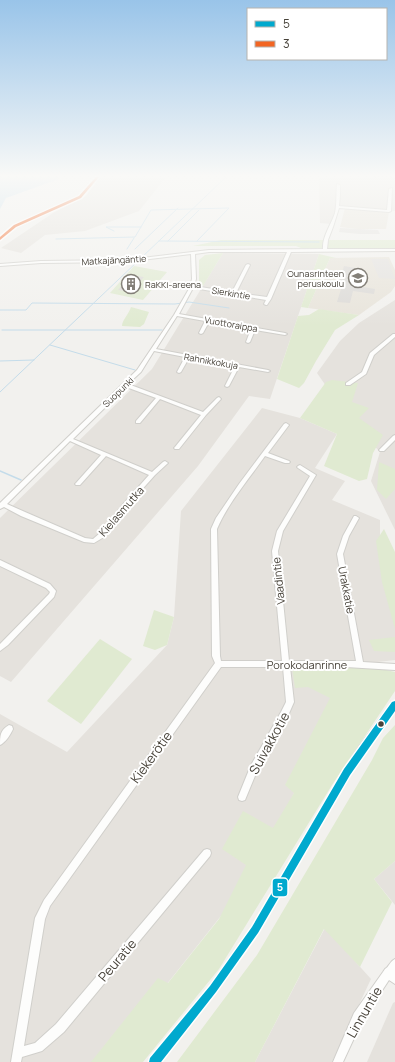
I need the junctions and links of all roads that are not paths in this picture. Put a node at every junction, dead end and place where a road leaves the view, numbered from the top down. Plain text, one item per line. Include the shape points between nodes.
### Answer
1 (14, 227) edge
2 (332, 227) edge
3 (0, 239) edge
4 (290, 250) junction
5 (325, 250) junction
6 (395, 250) edge
7 (193, 252) junction
8 (0, 265) edge
9 (248, 265) dead end
10 (192, 287) junction
11 (234, 293) junction
12 (269, 299) junction
13 (266, 304) dead end
14 (176, 315) junction
15 (208, 320) junction
16 (254, 328) junction
17 (201, 333) dead end
18 (285, 334) dead end
19 (395, 335) edge
20 (248, 342) dead end
21 (154, 350) junction
22 (187, 357) junction
23 (238, 365) junction
24 (268, 371) dead end
25 (179, 372) dead end
26 (348, 384) dead end
27 (125, 385) junction
28 (227, 386) dead end
29 (159, 397) junction
30 (219, 399) dead end
31 (204, 414) junction
32 (138, 422) dead end
33 (286, 425) dead end
34 (395, 437) edge
35 (69, 440) junction
36 (177, 448) dead end
37 (382, 450) dead end
38 (105, 454) junction
39 (264, 454) junction
40 (287, 462) dead end
41 (165, 463) dead end
42 (300, 467) dead end
43 (153, 474) junction
44 (78, 484) dead end
45 (2, 505) edge
46 (356, 518) dead end
47 (0, 563) edge
48 (0, 648) edge
49 (219, 664) junction
50 (287, 664) junction
51 (360, 664) junction
52 (395, 667) edge
53 (395, 706) edge
54 (9, 728) dead end
55 (0, 741) edge
56 (242, 797) dead end
57 (207, 853) dead end
58 (393, 972) edge
59 (17, 1058) edge
60 (154, 1062) edge
61 (338, 1062) edge

1 - 3 street
2 - 5 street via 325,240
4 - 5 street, Matkajängäntie
4 - 7 street, Matkajängäntie
4 - 12 street
5 - 6 street, Matkajängäntie
7 - 8 street, Matkajängäntie via 125,261
7 - 10 street, Suopunki
9 - 11 street
10 - 11 street, Sierkintie
10 - 14 street, Suopunki
11 - 12 street, Sierkintie
12 - 13 street
14 - 15 street, Vuottoraippa
14 - 21 street, Suopunki
15 - 16 street, Vuottoraippa
15 - 17 street
16 - 18 street, Vuottoraippa
16 - 20 street
19 - 26 street via 372,354 364,373
21 - 22 street, Rahnikkokuja
21 - 27 street, Suopunki
22 - 23 street, Rahnikkokuja
22 - 25 street
23 - 24 street, Rahnikkokuja
23 - 28 street
27 - 29 street
27 - 35 street, Suopunki
29 - 31 street
29 - 32 street
30 - 31 street
31 - 36 street
33 - 39 street
34 - 37 street
35 - 38 street, Kielasmutka
35 - 45 street, Suopunki
38 - 43 street, Kielasmutka
38 - 44 street
39 - 40 street
39 - 49 street via 214,529 216,656
41 - 43 street
42 - 50 street, Vaadintie via 310,472 312,477 280,531 275,551
43 - 45 street, Kielasmutka via 102,535 94,541 84,540
46 - 51 street, Urakkatie via 340,554
47 - 48 street via 48,586 53,591
49 - 50 street, Porokodanrinne
49 - 59 street, Kiekerötie via 47,903 36,936
50 - 51 street, Porokodanrinne
50 - 56 street, Suivakkotie via 291,696 288,707 254,768
51 - 52 street, Porokodanrinne
53 - 60 street via 347,772 255,930 213,989
54 - 55 street
57 - 59 street, Peuratie via 60,1028 38,1047
58 - 61 street, Linnuntie via 358,1017

